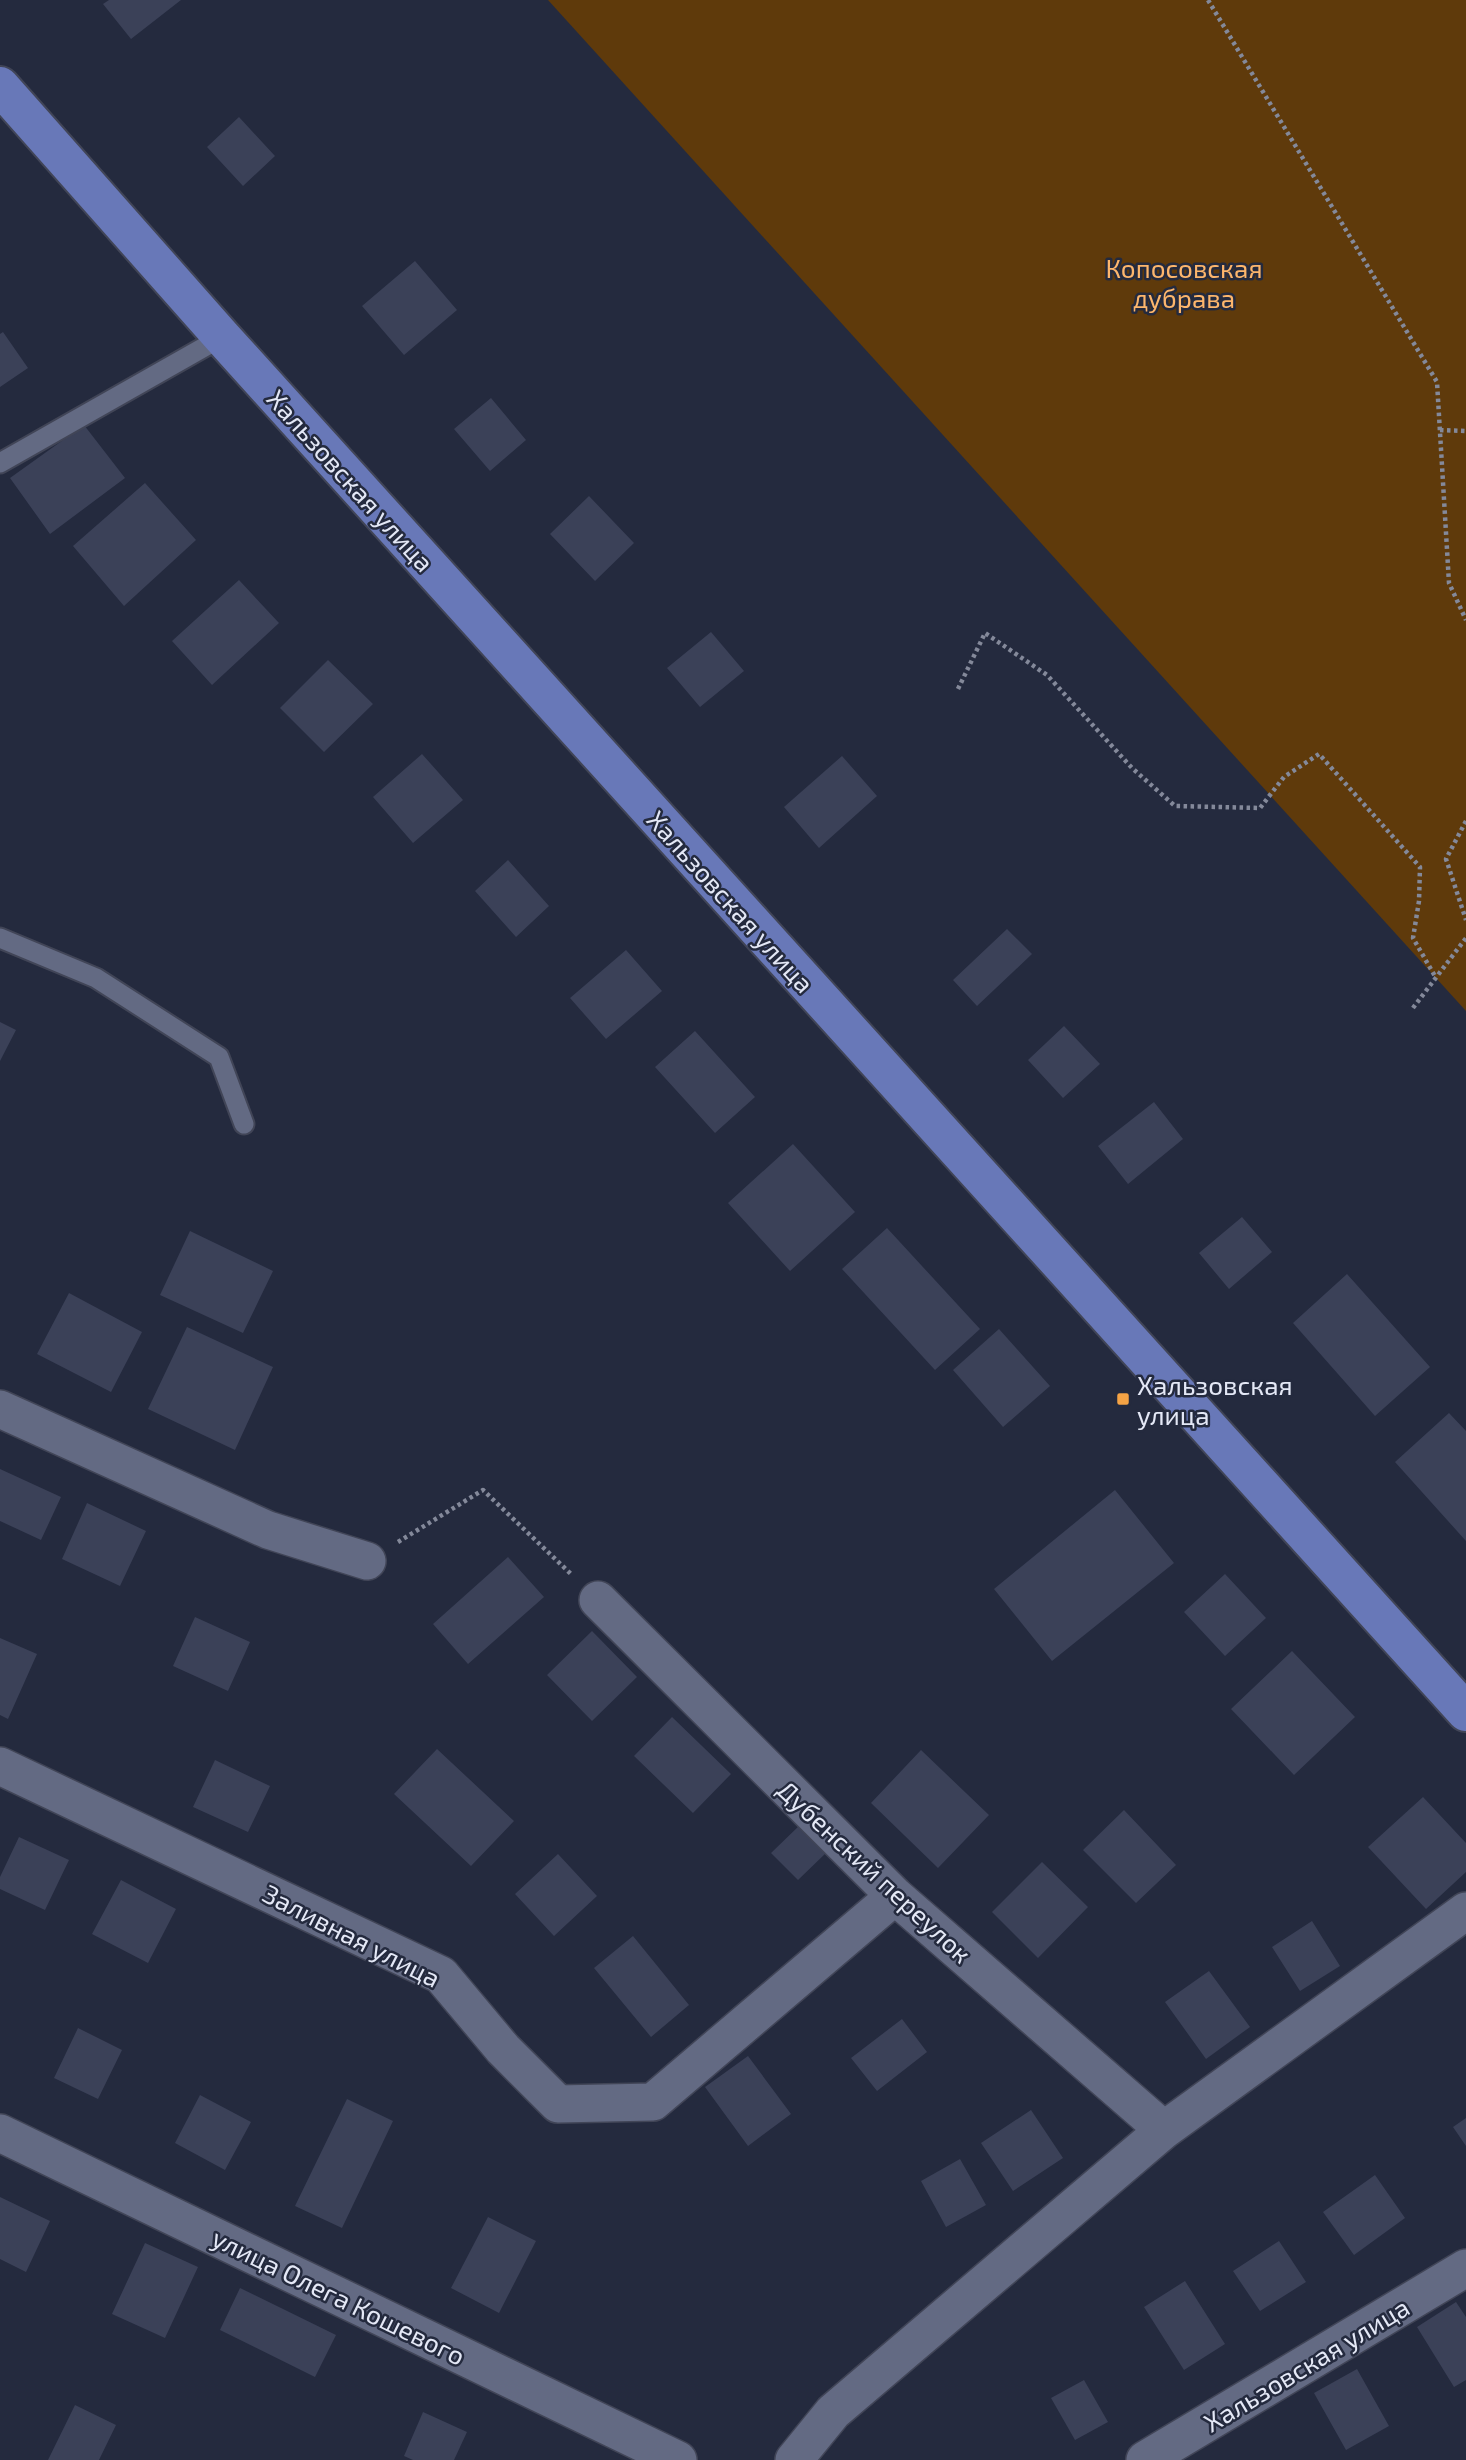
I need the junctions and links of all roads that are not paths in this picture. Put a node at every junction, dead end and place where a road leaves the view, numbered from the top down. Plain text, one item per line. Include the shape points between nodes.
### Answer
1 (0, 86) edge
2 (222, 337) junction
3 (0, 463) edge
4 (0, 938) edge
5 (244, 1124) dead end
6 (0, 1409) edge
7 (367, 1560) road end
8 (598, 1600) road end
9 (1466, 1712) edge
10 (0, 1766) edge
11 (895, 1896) junction
12 (1466, 1911) edge
13 (1164, 2130) junction
14 (0, 2133) edge
15 (1466, 2268) edge
16 (678, 2460) edge
17 (794, 2460) edge
18 (1145, 2460) edge

1 - 2 main road, Хальзовская улица
2 - 3 lane
2 - 9 main road, Хальзовская улица
4 - 5 lane via 96,978 219,1057
6 - 7 street via 268,1530
8 - 11 street, Дубенский переулок
10 - 11 street, Заливная улица via 441,1975 503,2049 558,2104 653,2102
11 - 13 street, Дубенский переулок
12 - 13 street
13 - 17 street via 834,2412
14 - 16 street, улица Олега Кошевого
15 - 18 street, Хальзовская улица

